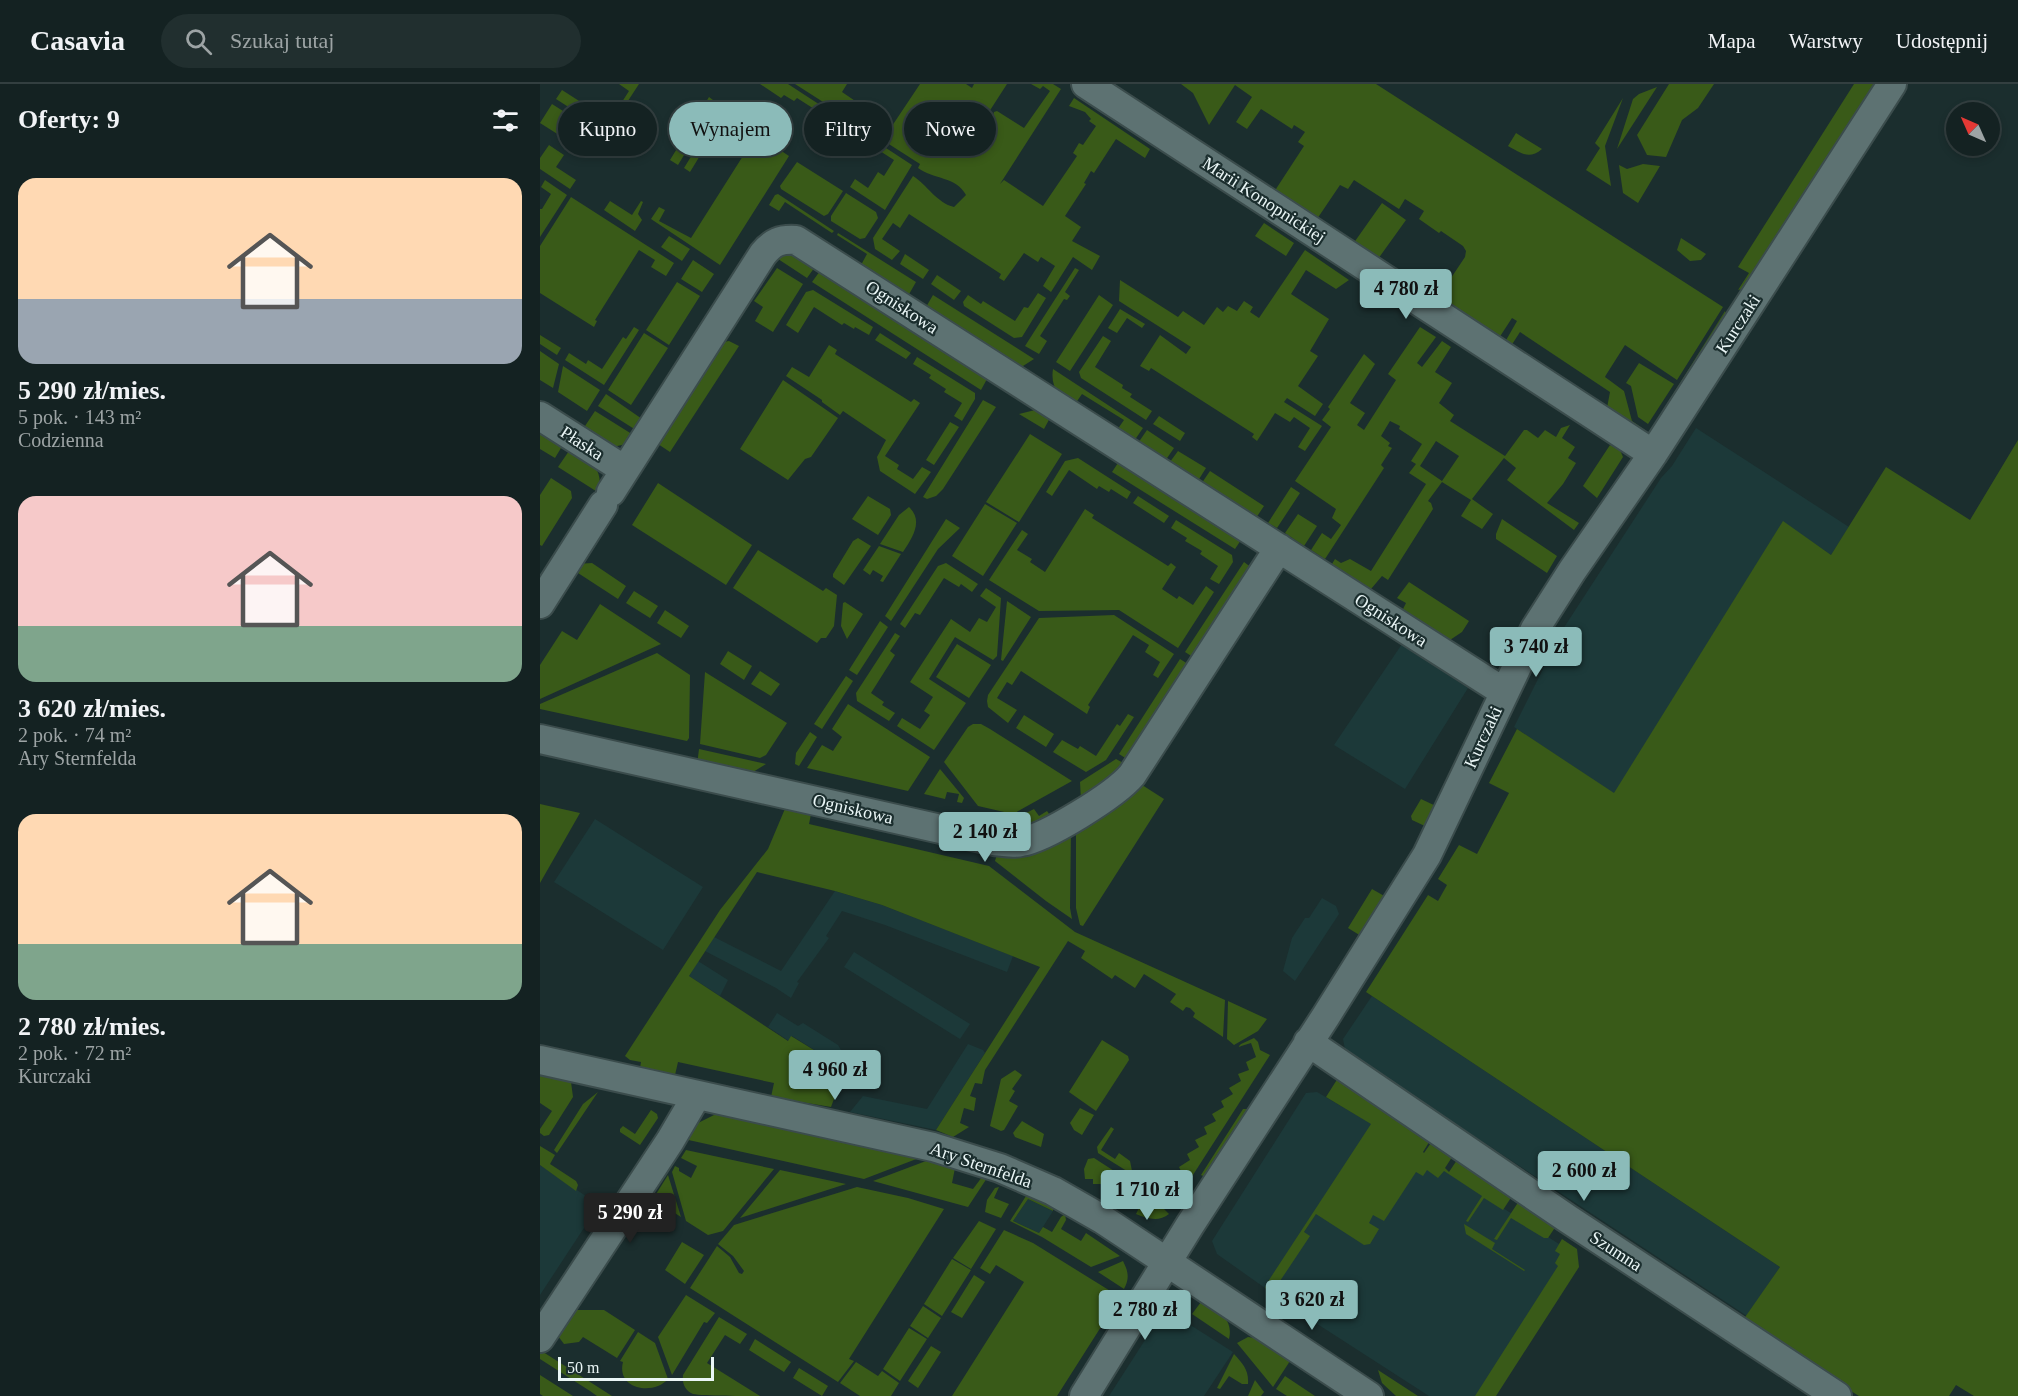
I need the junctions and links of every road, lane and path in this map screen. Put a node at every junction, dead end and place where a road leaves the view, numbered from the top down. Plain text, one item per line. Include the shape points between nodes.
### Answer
1 (1086, 84) edge
2 (1892, 84) edge
3 (540, 416) edge
4 (1653, 454) junction
5 (613, 489) junction
6 (1278, 548) junction
7 (540, 604) edge
8 (1504, 693) junction
9 (540, 739) edge
10 (1308, 1042) junction
11 (540, 1060) edge
12 (697, 1095) junction
13 (1167, 1262) junction
14 (540, 1338) edge
15 (1084, 1396) edge
16 (1369, 1396) edge
17 (1838, 1396) edge

1 - 4 street, Marii Konopnickiej
2 - 4 street, Kurczaki
3 - 5 street, Płaska
4 - 8 street, Kurczaki via 1535,629
5 - 6 street, Ogniskowa via 763,254 781,239 796,240
5 - 7 street, Ogniskowa
6 - 8 street, Ogniskowa
6 - 9 street, Ogniskowa via 1125,783 1073,817 1020,843 972,836
8 - 10 street, Kurczaki via 1427,855
10 - 13 street, Kurczaki
10 - 17 street, Szumna
11 - 12 street, Ary Sternfelda
12 - 13 street, Ary Sternfelda via 975,1158 1053,1191
12 - 14 street
13 - 15 street, Kurczaki
13 - 16 street, Ary Sternfelda

